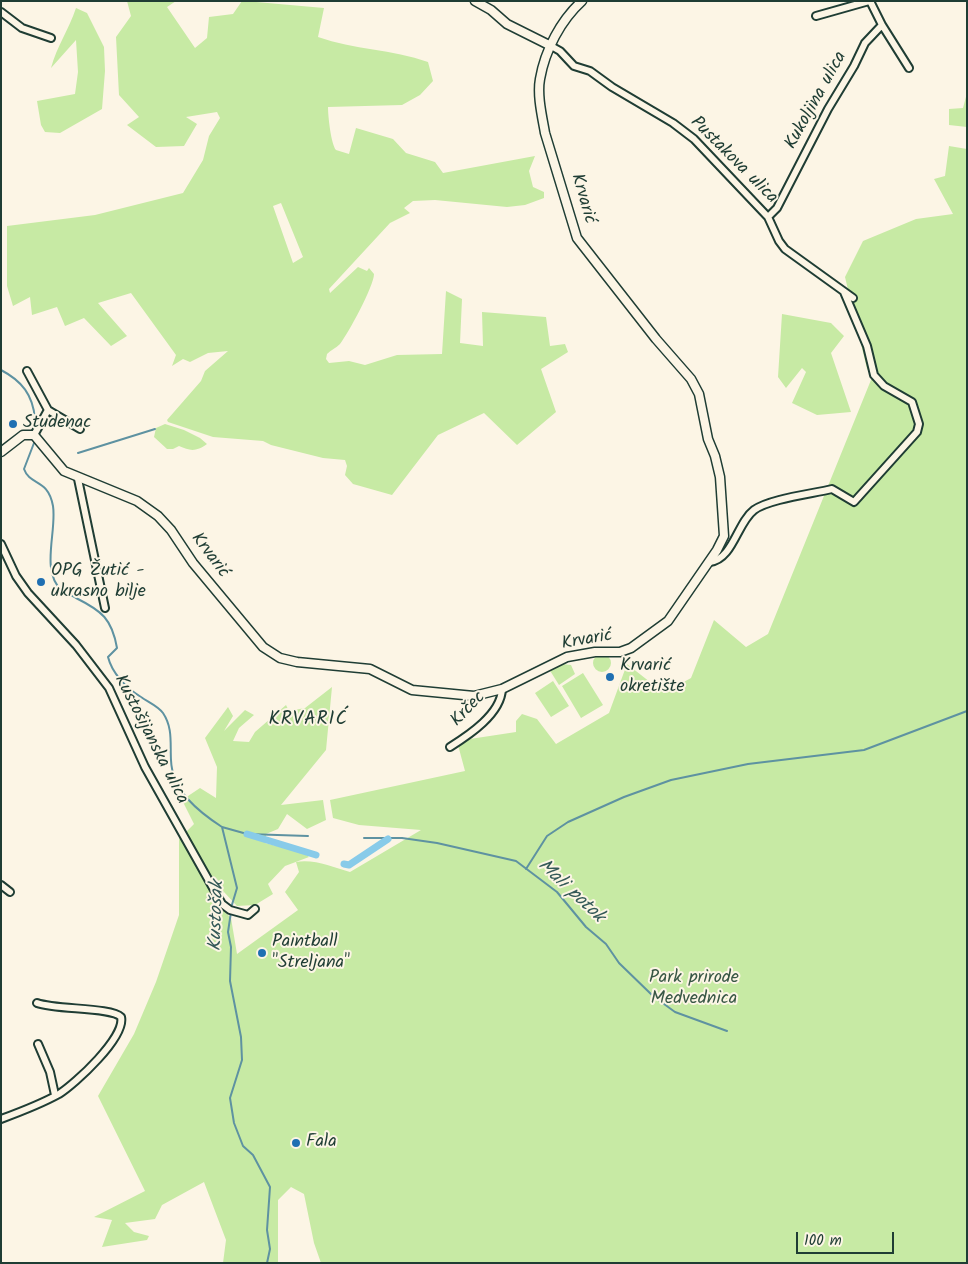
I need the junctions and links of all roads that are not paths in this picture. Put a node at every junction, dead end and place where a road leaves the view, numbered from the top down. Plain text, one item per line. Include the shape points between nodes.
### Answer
1 (475, 1) edge
2 (582, 1) edge
3 (870, 1) edge
4 (1, 12) edge
5 (816, 16) dead end
6 (882, 25) junction
7 (51, 38) dead end
8 (551, 46) junction
9 (909, 68) dead end
10 (768, 217) junction
11 (844, 292) junction
12 (853, 298) dead end
13 (27, 371) dead end
14 (48, 410) junction
15 (80, 429) dead end
16 (34, 435) junction
17 (1, 452) edge
18 (78, 479) junction
19 (1, 544) edge
20 (710, 562) junction
21 (105, 608) dead end
22 (502, 689) junction
23 (450, 747) dead end
24 (1, 885) edge
25 (10, 892) dead end
26 (255, 909) dead end
27 (37, 1003) dead end
28 (38, 1044) dead end
29 (55, 1096) junction
30 (1, 1118) edge

1 - 8 street via 508,24
2 - 8 street, Krvarić via 570,14
3 - 5 street
3 - 6 street
4 - 7 street via 22,28
6 - 9 street
6 - 10 street, Kukoljina ulica via 865,43 777,208
8 - 10 street, Pustakova ulica via 574,66 590,72 681,128
8 - 20 street, Krvarić via 540,79 542,118 578,238 691,379 699,394 720,477 724,536
10 - 11 street, Pustakova ulica via 786,249
11 - 12 street, Pustakova ulica
11 - 20 street via 867,346 874,375 884,386 912,402 919,424 918,432 854,502 832,489 763,505 750,513 721,557
13 - 14 street
14 - 15 street
14 - 16 street
16 - 17 street via 23,435
16 - 18 street, Krvarić via 64,471
18 - 21 street
18 - 22 street, Krvarić via 137,501 158,516 270,654 297,662 370,668 403,687 420,691 474,696
19 - 26 street, Kustošijanska ulica via 28,593 76,645 109,688 145,767 222,904 248,915
20 - 22 street, Krvarić via 668,621 631,648 567,657
22 - 23 street, Krčec via 497,705 487,717
24 - 25 street
27 - 29 street via 66,1009 110,1011 119,1014 122,1020 101,1056
28 - 29 street via 50,1072
29 - 30 street

